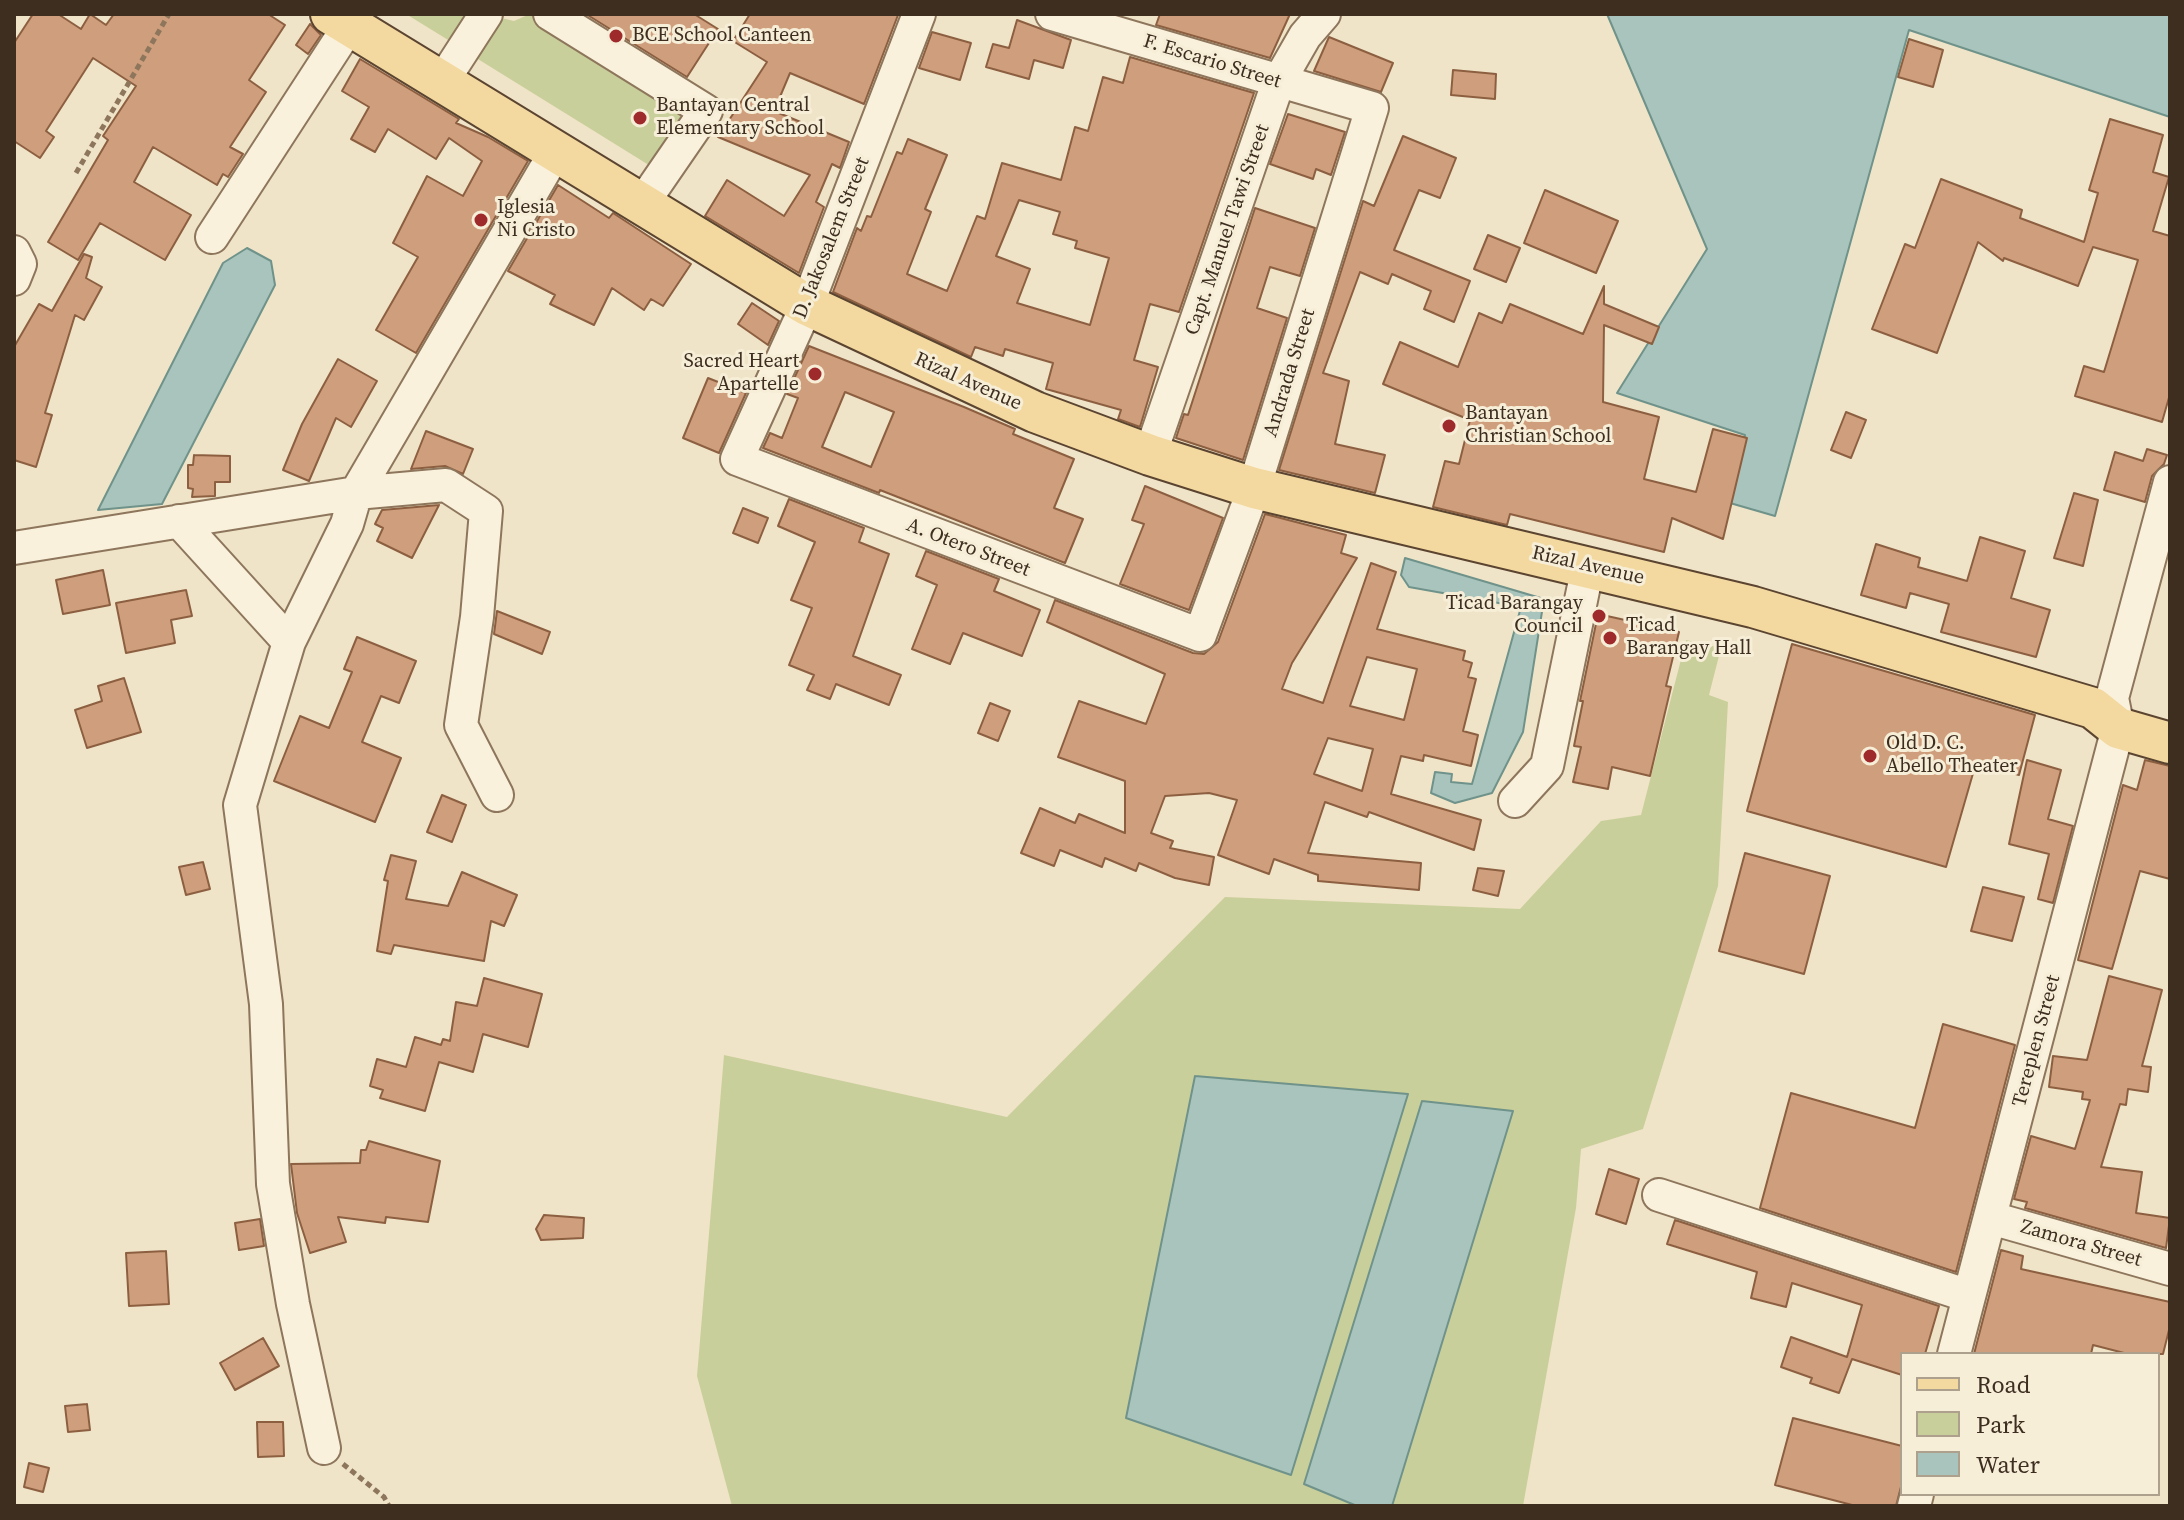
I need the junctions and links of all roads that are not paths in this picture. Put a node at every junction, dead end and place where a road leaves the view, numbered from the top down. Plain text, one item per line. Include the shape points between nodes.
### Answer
1 (486, 14) edge
2 (550, 14) edge
3 (919, 14) edge
4 (1052, 14) edge
5 (1324, 14) edge
6 (340, 20) edge
7 (442, 82) junction
8 (1278, 83) junction
9 (1372, 108) joint
10 (556, 151) junction
11 (642, 204) junction
12 (212, 237) dead end
13 (14, 252) edge
14 (14, 279) edge
15 (807, 305) junction
16 (1150, 455) junction
17 (737, 459) joint
18 (2170, 482) edge
19 (1254, 488) junction
20 (356, 493) junction
21 (179, 521) junction
22 (14, 548) edge
23 (1588, 566) junction
24 (1200, 635) joint
25 (289, 642) junction
26 (2108, 711) junction
27 (2170, 714) edge
28 (2170, 743) edge
29 (497, 795) dead end
30 (1515, 801) dead end
31 (1659, 1195) dead end
32 (1991, 1218) junction
33 (2170, 1269) edge
34 (1969, 1296) junction
35 (1955, 1352) edge
36 (324, 1448) road end

1 - 7 street
2 - 11 street via 706,111
3 - 15 street, D. Jakosalem Street
4 - 8 street, F. Escario Street
5 - 8 street, Capt. Manuel Tawi Street
6 - 7 main road, Rizal Avenue
6 - 12 street
7 - 10 main road, Rizal Avenue
8 - 9 street, F. Escario Street
8 - 16 street, Capt. Manuel Tawi Street
9 - 19 street, Andrada Street
10 - 11 main road, Rizal Avenue
10 - 20 street
11 - 15 main road, Rizal Avenue
13 - 14 street via 20,264
15 - 16 main road, Rizal Avenue via 1035,412
15 - 17 street, D. Jakosalem Street
16 - 19 main road, Rizal Avenue
17 - 24 street, A. Otero Street
18 - 26 street, Tereplen Street
19 - 23 main road, Rizal Avenue
19 - 24 street, Andrada Street
20 - 21 street
20 - 25 street via 347,524
20 - 29 street via 446,485 486,511 461,725
21 - 22 street
21 - 25 street
23 - 26 main road, Rizal Avenue via 1753,607
23 - 30 street via 1547,766
25 - 36 street via 240,805 266,1004 273,1184
26 - 27 main road
26 - 28 main road
26 - 32 street, Tereplen Street
31 - 34 street
32 - 33 street, Zamora Street
32 - 34 street, Tereplen Street
34 - 35 street, Tereplen Street

